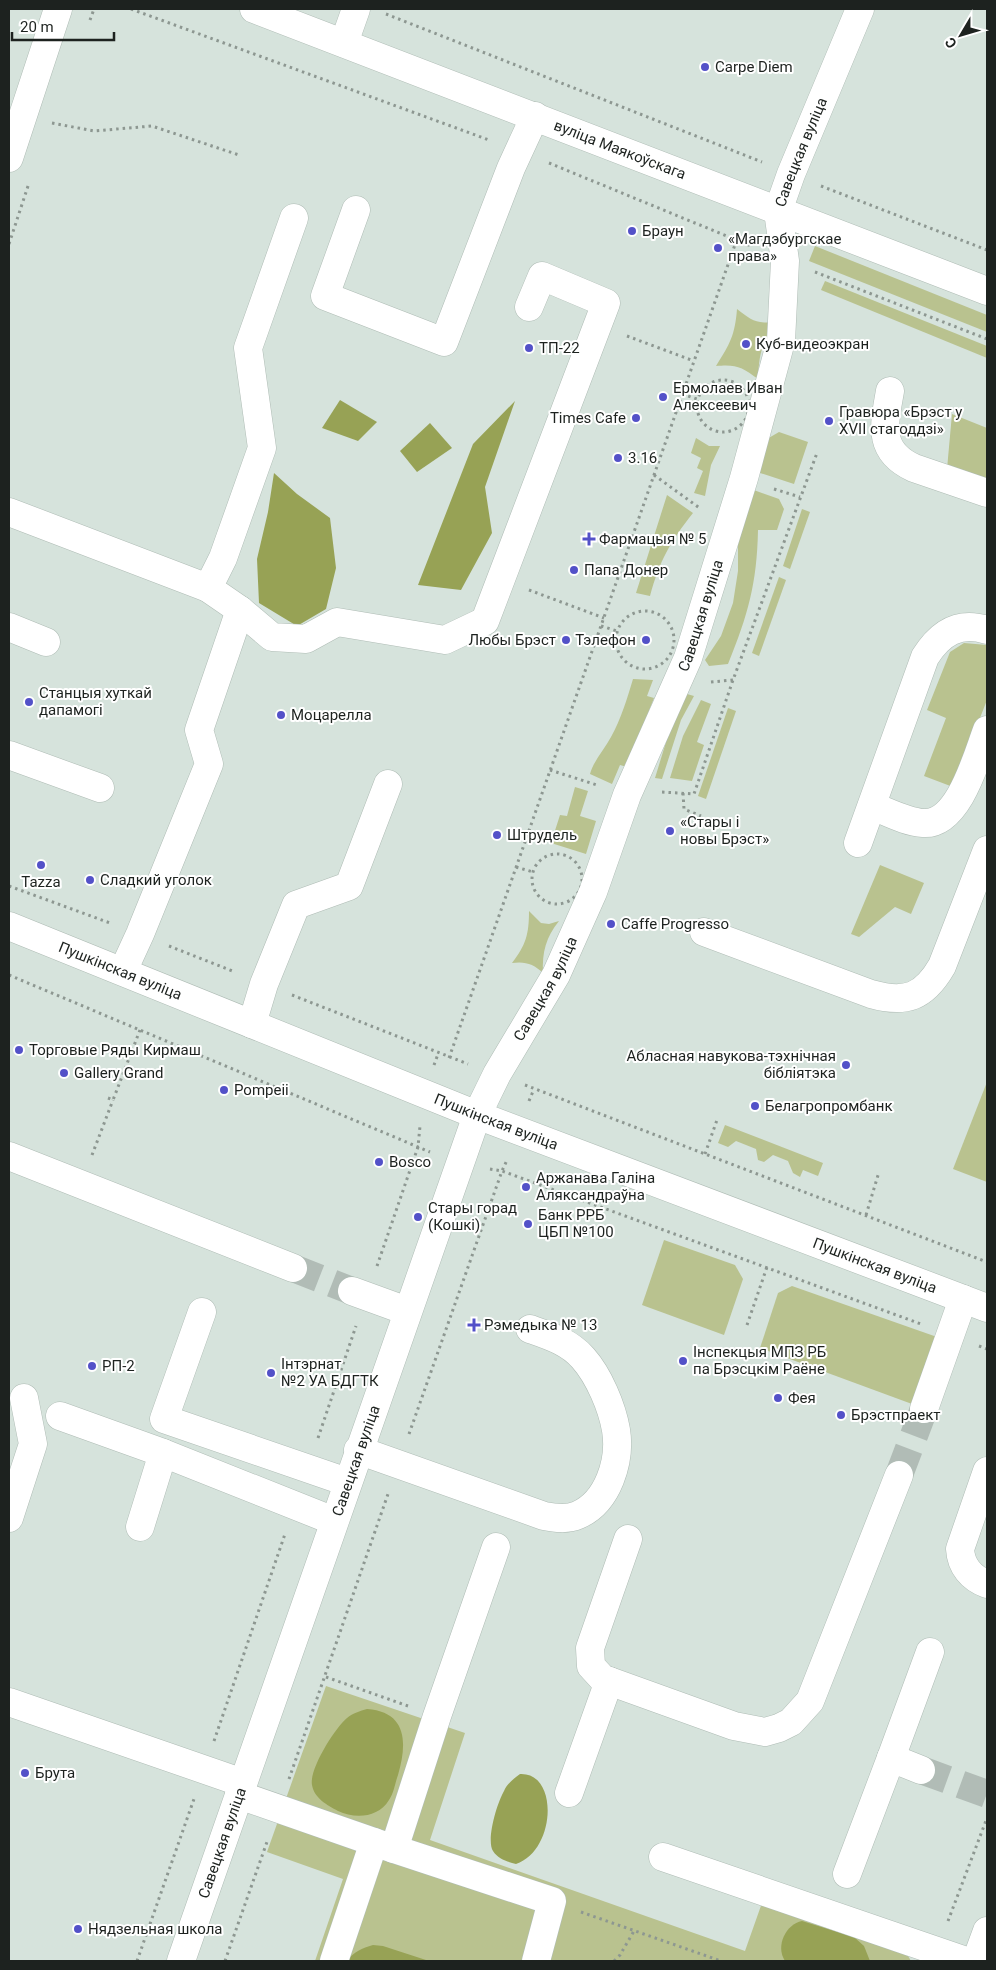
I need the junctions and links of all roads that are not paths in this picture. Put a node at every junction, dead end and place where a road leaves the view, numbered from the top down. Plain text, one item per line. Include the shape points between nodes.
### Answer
1 (58, 9) edge
2 (254, 9) edge
3 (860, 9) edge
4 (368, 11) edge
5 (344, 43) junction
6 (535, 116) junction
7 (9, 158) edge
8 (356, 210) dead end
9 (778, 210) junction
10 (294, 218) dead end
11 (987, 291) edge
12 (529, 307) dead end
13 (890, 391) dead end
14 (987, 493) edge
15 (9, 512) edge
16 (208, 588) junction
17 (240, 610) junction
18 (9, 627) edge
19 (987, 630) edge
20 (46, 642) dead end
21 (987, 730) edge
22 (9, 755) edge
23 (980, 772) edge
24 (388, 784) dead end
25 (100, 788) dead end
26 (872, 806) junction
27 (858, 843) dead end
28 (987, 850) edge
29 (9, 926) edge
30 (704, 932) dead end
31 (122, 972) junction
32 (252, 1024) junction
33 (477, 1115) junction
34 (9, 1156) edge
35 (293, 1268) tunnel mouth
36 (360, 1293) tunnel mouth
37 (975, 1304) edge
38 (407, 1311) junction
39 (202, 1312) dead end
40 (530, 1329) dead end
41 (24, 1398) dead end
42 (924, 1409) tunnel mouth
43 (60, 1416) dead end
44 (358, 1450) junction
45 (162, 1453) junction
46 (987, 1471) edge
47 (899, 1475) tunnel mouth
48 (347, 1482) junction
49 (9, 1518) edge
50 (334, 1521) junction
51 (140, 1527) dead end
52 (628, 1538) dead end
53 (496, 1547) dead end
54 (987, 1584) edge
55 (930, 1652) dead end
56 (609, 1681) junction
57 (9, 1702) edge
58 (890, 1758) junction
59 (921, 1770) tunnel mouth
60 (241, 1789) junction
61 (570, 1793) dead end
62 (384, 1846) junction
63 (663, 1858) dead end
64 (848, 1874) dead end
65 (987, 1931) edge
66 (181, 1961) edge
67 (334, 1961) edge
68 (536, 1961) edge
69 (966, 1961) edge
70 (976, 1961) edge

1 - 7 street
2 - 5 street, вуліца Маякоўскага
3 - 9 street, Савецкая вуліца
4 - 5 street
5 - 6 street, вуліца Маякоўскага
6 - 8 street via 511,168 444,342 324,296
6 - 9 street, вуліца Маякоўскага
9 - 11 street, вуліца Маякоўскага
9 - 33 street, Савецкая вуліца via 785,261 781,341 744,478 688,658 630,789 593,892 556,975 497,1074
10 - 16 street via 248,348 262,448 223,558
12 - 17 street via 542,276 606,303 485,621 445,640 337,622 306,640 272,637
13 - 14 street via 885,432 894,455 914,468
15 - 16 street
16 - 17 street
17 - 31 street via 199,730 209,764
18 - 20 street
19 - 26 street via 965,626 951,629 932,645 924,657
21 - 23 street
22 - 25 street
23 - 26 street via 955,805 936,821 911,820
24 - 32 street via 349,886 296,905 264,984
26 - 27 street
28 - 30 street via 934,981 920,993 904,999 887,999 871,994
29 - 31 street, Пушкінская вуліца
31 - 32 street, Пушкінская вуліца
32 - 33 street, Пушкінская вуліца
33 - 37 street, Пушкінская вуліца
33 - 38 street, Савецкая вуліца
34 - 35 street
36 - 38 street
37 - 42 street via 952,1335
38 - 44 street, Савецкая вуліца
39 - 48 street via 164,1419
40 - 44 street via 565,1343 575,1351 591,1369 605,1397 616,1430 617,1446 610,1479 596,1502 567,1518 544,1516
41 - 49 street via 33,1444
43 - 45 street
44 - 48 street, Савецкая вуліца
45 - 50 street
45 - 51 street
46 - 54 street via 960,1549 969,1573
47 - 56 street via 810,1701 791,1722 765,1732 750,1730
48 - 50 street, Савецкая вуліца
50 - 60 street, Савецкая вуліца
52 - 56 street via 590,1648 591,1666
53 - 62 street via 437,1716
55 - 58 street
56 - 61 street
57 - 60 street via 204,1770
58 - 59 street
58 - 64 street
60 - 62 street via 279,1810
60 - 66 street, Савецкая вуліца
62 - 67 street
62 - 68 street via 552,1901
63 - 69 street
65 - 70 street

